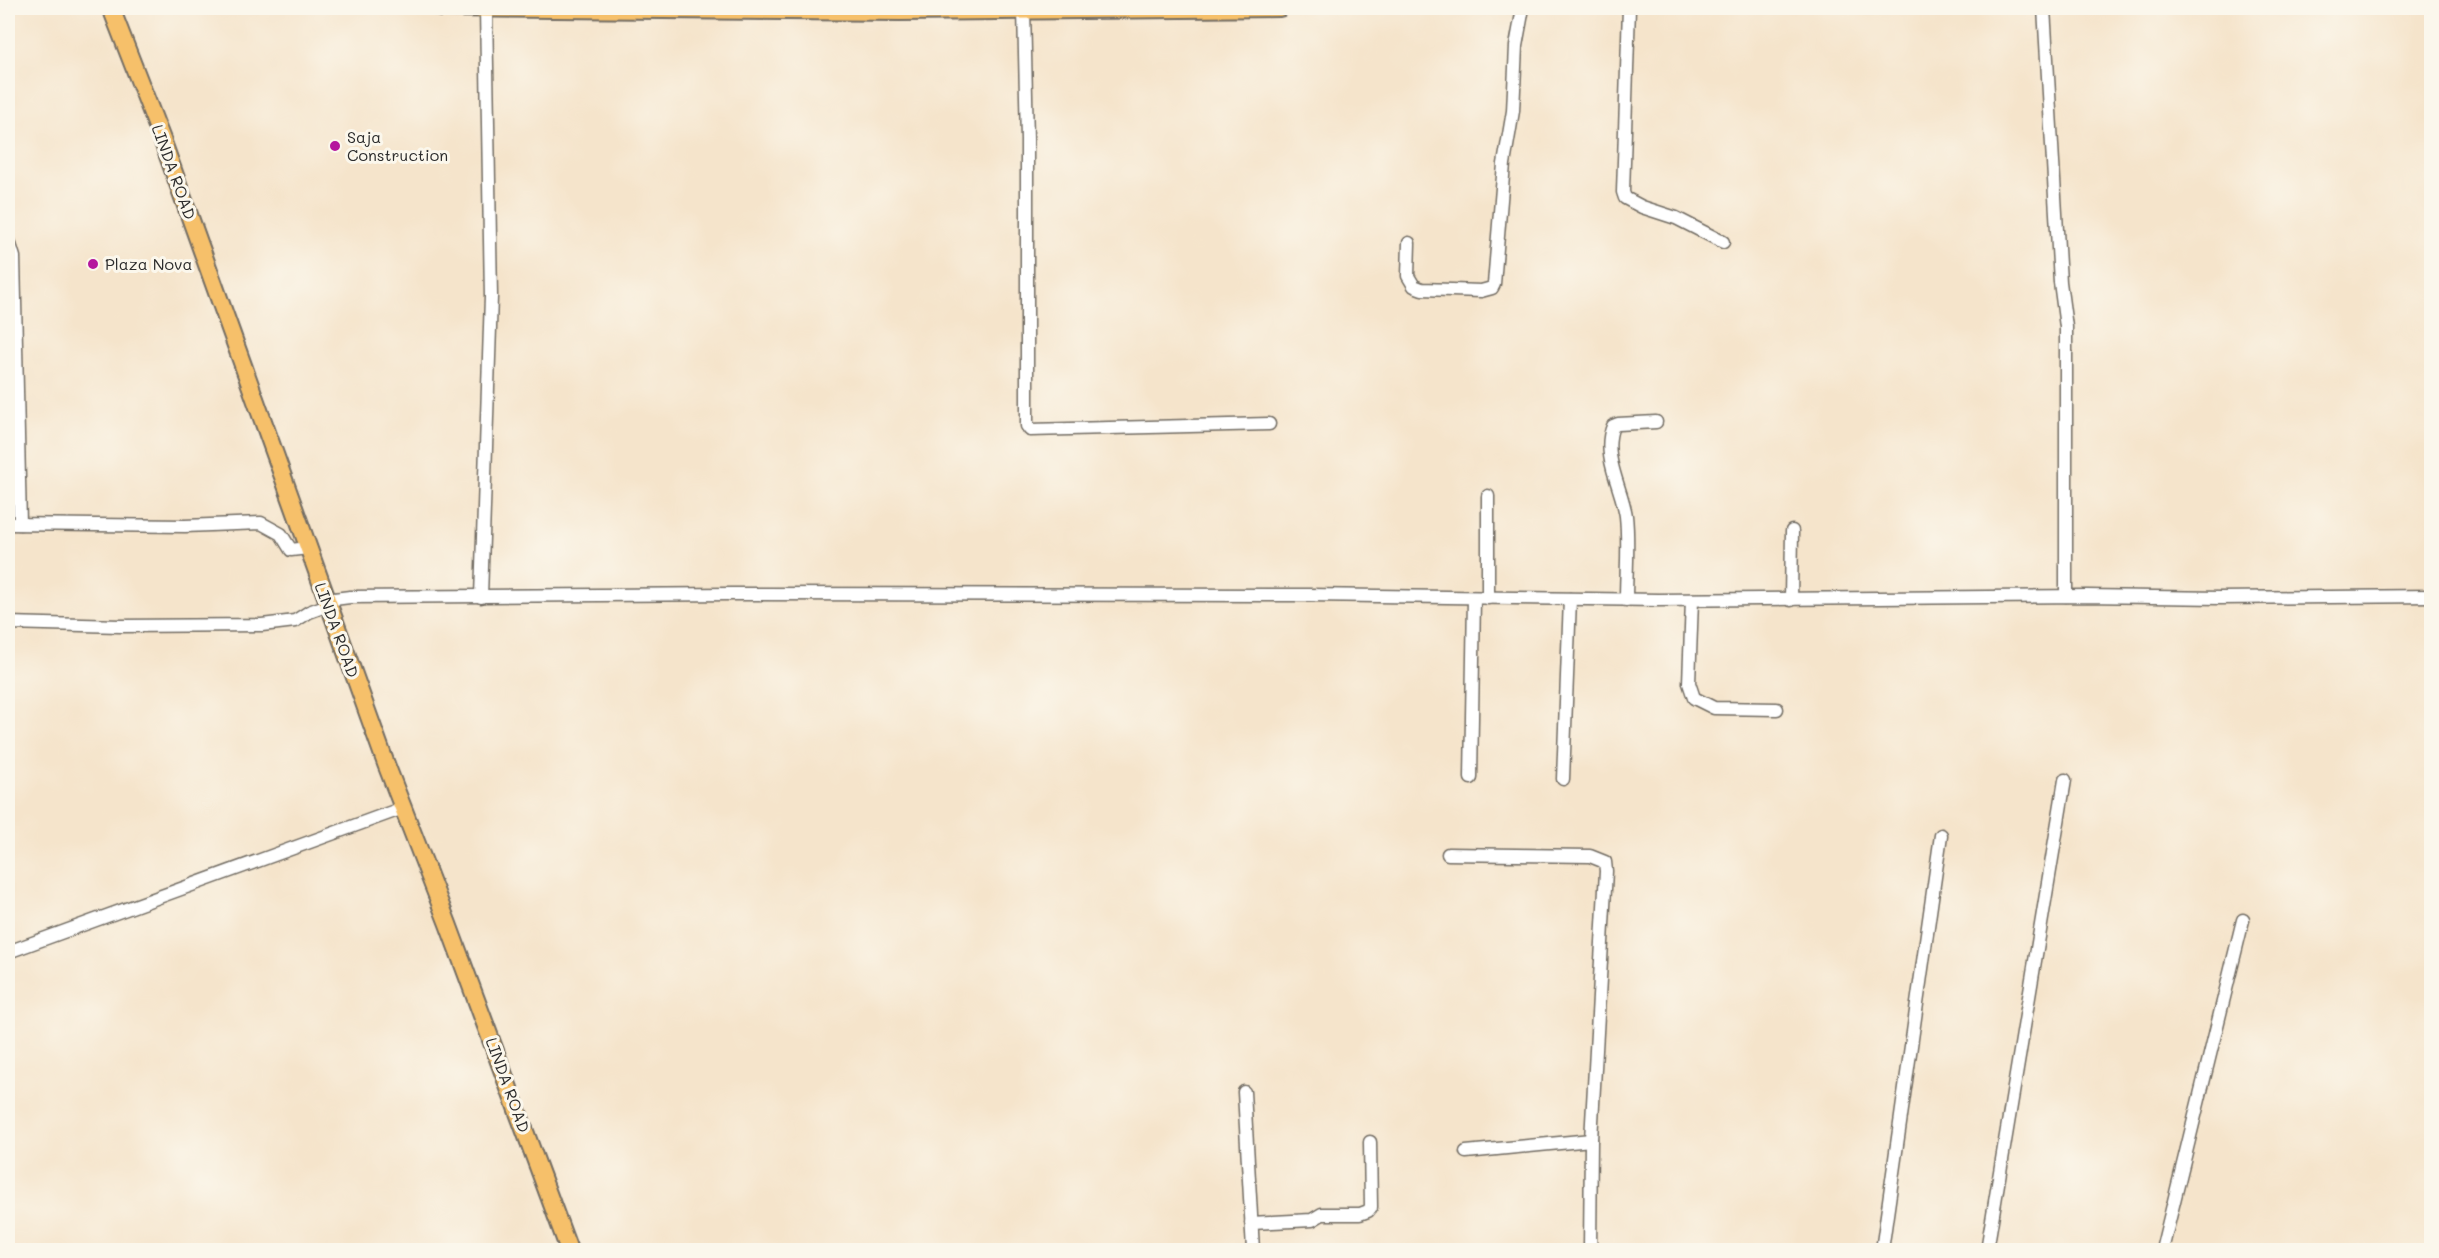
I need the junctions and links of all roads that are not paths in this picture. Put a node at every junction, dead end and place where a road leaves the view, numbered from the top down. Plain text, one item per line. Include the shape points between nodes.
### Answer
1 (111, 8) edge
2 (440, 8) edge
3 (1280, 8) edge
4 (1524, 8) edge
5 (1629, 8) edge
6 (2044, 8) edge
7 (486, 9) edge
8 (1024, 9) junction
9 (900, 10) edge
10 (8, 238) edge
11 (1723, 242) dead end
12 (1409, 243) dead end
13 (1656, 422) dead end
14 (1269, 424) dead end
15 (1488, 496) dead end
16 (14, 524) edge
17 (1792, 531) dead end
18 (309, 548) junction
19 (2066, 596) junction
20 (481, 597) junction
21 (2432, 597) edge
22 (1474, 598) junction
23 (1488, 598) junction
24 (1570, 599) junction
25 (1626, 600) junction
26 (1692, 600) junction
27 (1791, 600) junction
28 (327, 603) junction
29 (8, 623) edge
30 (1777, 709) dead end
31 (1471, 778) dead end
32 (1563, 779) dead end
33 (2065, 780) dead end
34 (403, 808) junction
35 (1941, 835) dead end
36 (1449, 854) dead end
37 (2242, 920) dead end
38 (8, 952) edge
39 (1244, 1092) dead end
40 (1591, 1140) junction
41 (1370, 1142) dead end
42 (1466, 1152) dead end
43 (1251, 1223) junction
44 (569, 1251) edge
45 (1253, 1251) edge
46 (1590, 1251) edge
47 (1882, 1251) edge
48 (1987, 1251) edge
49 (2162, 1251) edge

1 - 18 main road, LINDA ROAD
2 - 7 main road
3 - 8 main road
4 - 12 street via 1516,46 1513,111 1492,288 1481,291 1414,286 1408,276
5 - 11 street via 1625,198
6 - 19 street via 2066,327
7 - 9 main road
7 - 20 street via 491,297
8 - 9 main road
8 - 14 street via 1027,426 1030,430
10 - 16 street via 14,257
13 - 25 street via 1618,424 1613,426 1609,440 1615,483 1626,516
15 - 23 street
16 - 18 street via 261,523 281,534 291,550
17 - 27 street
18 - 28 main road, LINDA ROAD
19 - 21 street
19 - 27 street
20 - 22 street via 743,594
20 - 28 street via 350,597
22 - 23 street
22 - 31 street
23 - 24 street
24 - 25 street
24 - 32 street
25 - 26 street
26 - 27 street
26 - 30 street via 1689,683 1694,698 1714,708
28 - 29 street via 295,621 262,625
28 - 34 main road, LINDA ROAD
33 - 48 street
34 - 38 street
34 - 44 main road, LINDA ROAD
35 - 47 street
36 - 40 street via 1590,856 1605,862
37 - 49 street
39 - 43 street
40 - 42 street
40 - 46 street
41 - 43 street via 1368,1211 1322,1214 1312,1220
43 - 45 street

